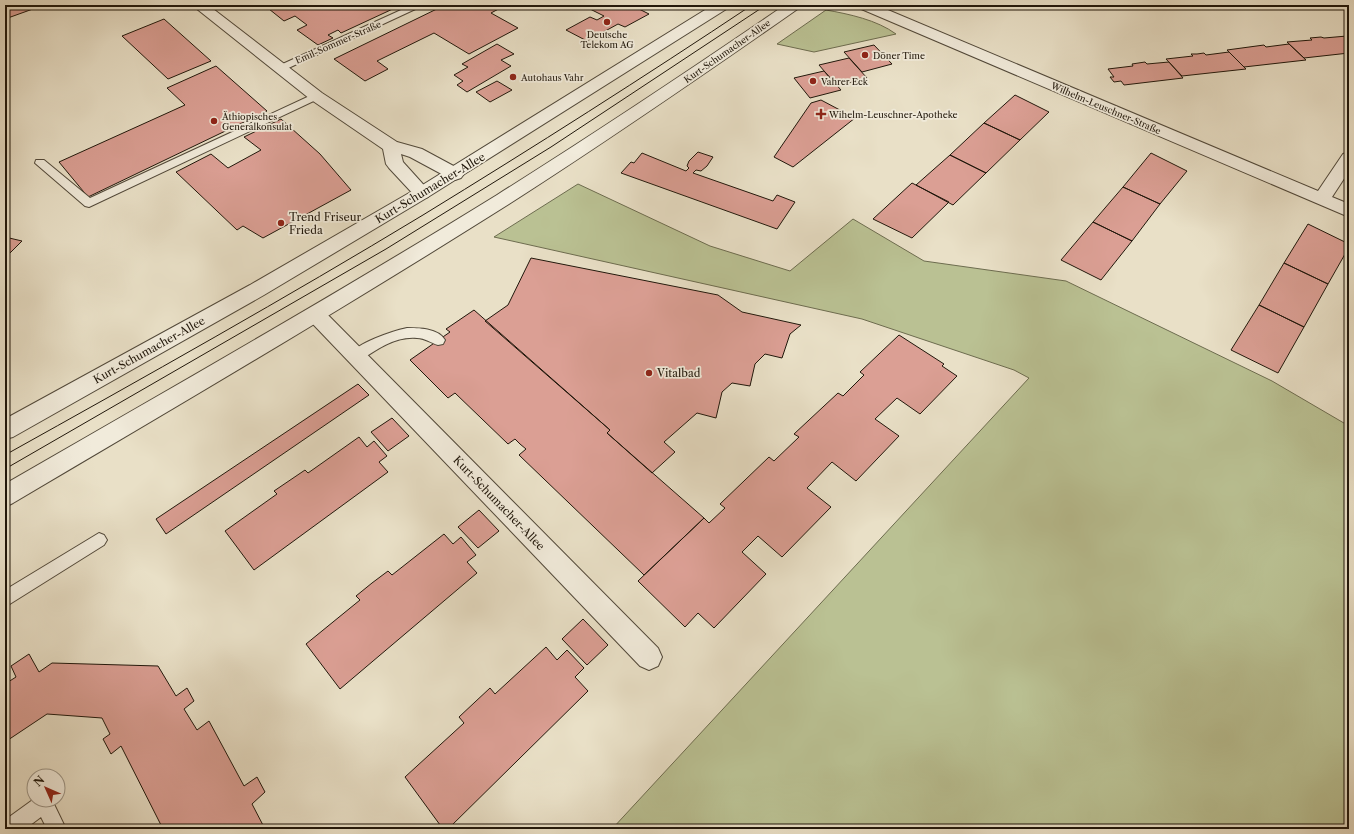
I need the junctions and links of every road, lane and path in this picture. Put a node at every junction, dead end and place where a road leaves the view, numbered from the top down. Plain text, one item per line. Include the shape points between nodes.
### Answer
1 (199, 5) edge
2 (419, 5) edge
3 (723, 5) edge
4 (794, 5) edge
5 (864, 5) edge
6 (279, 69) junction
7 (316, 96) junction
8 (391, 146) junction
9 (1349, 158) edge
10 (40, 163) dead end
11 (455, 174) junction
12 (422, 193) junction
13 (1322, 199) junction
14 (1349, 211) edge
15 (316, 315) junction
16 (438, 340) dead end
17 (356, 356) junction
18 (5, 430) edge
19 (5, 496) edge
20 (98, 540) dead end
21 (5, 599) edge
22 (649, 657) dead end
23 (8, 829) edge
24 (57, 829) edge

1 - 6 street, Emil-Sommer-Straße
2 - 6 lane, Emil-Sommer-Straße
3 - 11 street, Kurt-Schumacher-Allee
4 - 15 street, Kurt-Schumacher-Allee via 636,115
5 - 13 street, Wilhelm-Leuschner-Straße
6 - 7 street, Emil-Sommer-Straße
7 - 8 street, Emil-Sommer-Straße
7 - 10 lane via 89,203
8 - 11 street, Emil-Sommer-Straße via 416,153
8 - 12 street via 395,164
9 - 13 street
11 - 12 street, Kurt-Schumacher-Allee
12 - 18 street, Kurt-Schumacher-Allee via 257,290
13 - 14 street, Wilhelm-Leuschner-Straße
15 - 17 street, Kurt-Schumacher-Allee
15 - 19 street, Kurt-Schumacher-Allee
16 - 17 lane via 423,333 391,336
17 - 22 street, Kurt-Schumacher-Allee
20 - 21 lane
23 - 24 lane via 44,803

